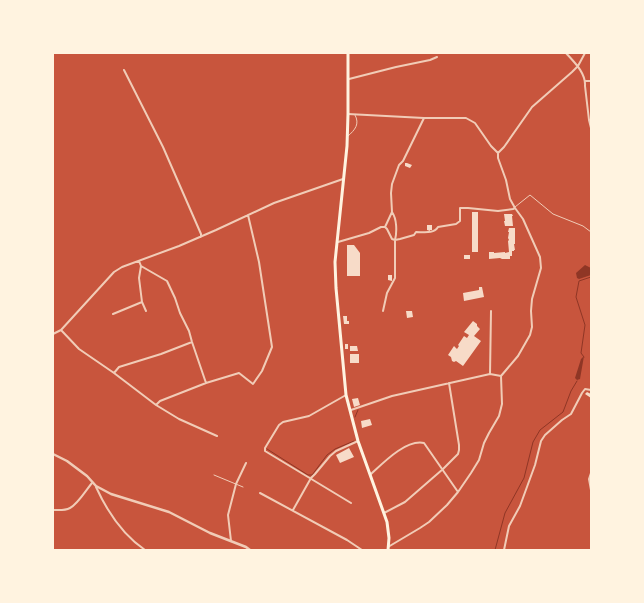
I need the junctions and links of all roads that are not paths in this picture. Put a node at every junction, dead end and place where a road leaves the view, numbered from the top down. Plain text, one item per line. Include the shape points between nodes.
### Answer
1 (348, 53) edge
2 (566, 53) edge
3 (584, 53) edge
4 (437, 57) dead end
5 (578, 66) junction
6 (124, 70) dead end
7 (349, 79) junction
8 (585, 81) junction
9 (591, 81) edge
10 (348, 114) junction
11 (355, 114) junction
12 (424, 118) junction
13 (591, 128) edge
14 (347, 137) junction
15 (498, 153) junction
16 (343, 178) junction
17 (515, 208) junction
18 (392, 212) junction
19 (248, 215) junction
20 (385, 226) junction
21 (591, 232) edge
22 (201, 237) junction
23 (395, 240) junction
24 (337, 242) junction
25 (139, 261) junction
26 (141, 266) junction
27 (142, 302) junction
28 (146, 311) dead end
29 (383, 311) dead end
30 (490, 311) dead end
31 (113, 314) dead end
32 (61, 330) junction
33 (53, 334) edge
34 (192, 342) junction
35 (114, 373) junction
36 (490, 374) junction
37 (501, 376) junction
38 (206, 383) junction
39 (449, 383) junction
40 (591, 390) edge
41 (346, 395) junction
42 (156, 405) junction
43 (350, 410) junction
44 (217, 436) dead end
45 (358, 441) junction
46 (53, 454) edge
47 (246, 463) dead end
48 (443, 469) junction
49 (591, 472) edge
50 (214, 475) dead end
51 (370, 475) junction
52 (310, 478) junction
53 (92, 483) junction
54 (236, 484) junction
55 (96, 486) junction
56 (243, 487) dead end
57 (591, 490) edge
58 (260, 492) dead end
59 (458, 492) junction
60 (351, 503) dead end
61 (53, 510) edge
62 (292, 510) junction
63 (384, 513) junction
64 (232, 541) junction
65 (388, 548) edge
66 (145, 550) edge
67 (250, 550) edge
68 (362, 550) edge
69 (504, 550) edge

1 - 7 main road
2 - 5 street
3 - 5 street
4 - 7 street
5 - 8 street
5 - 15 street via 532,107
6 - 22 street via 163,147
7 - 10 main road
8 - 9 street
8 - 13 street
10 - 11 street
10 - 14 main road
11 - 12 street
11 - 14 lane via 357,127
12 - 15 street via 466,118 475,123
12 - 18 street via 392,184
14 - 16 main road
15 - 17 street via 510,199
16 - 19 street via 274,202
16 - 24 main road
17 - 21 lane via 530,195 553,214
17 - 23 street via 498,211 460,208 460,221 456,224 438,227 432,232 416,232 414,235
17 - 37 street via 523,219 540,257 541,268 532,299 530,335 518,356
18 - 20 street
18 - 23 street via 395,216
19 - 22 street
19 - 38 street via 257,251 272,347 262,371 253,384 239,373
20 - 23 street
20 - 24 street
22 - 25 street
23 - 29 street via 395,278 387,293
24 - 41 main road via 336,288
25 - 26 street
25 - 32 street via 114,272
26 - 27 street via 139,278
26 - 34 street via 167,280
27 - 28 street
27 - 31 street
30 - 36 street
32 - 33 street
32 - 35 street via 79,349
34 - 35 street via 119,367
34 - 38 street
35 - 42 street
36 - 37 street
36 - 39 street
37 - 59 street via 502,404 499,416 486,438 479,460
38 - 42 street via 160,401
39 - 43 street via 392,396
39 - 48 street via 459,450
40 - 69 street via 585,389 571,414 540,441 535,465 520,506 509,526
41 - 43 main road
41 - 52 street via 309,416 283,422 264,448
42 - 44 street via 179,419
43 - 45 main road
45 - 51 main road
45 - 52 street via 336,451
46 - 53 street via 67,461
47 - 54 street
48 - 51 street via 424,443 419,442 390,456
48 - 59 street
48 - 63 street via 405,502
49 - 57 street
50 - 54 lane
51 - 63 main road
52 - 60 street
52 - 62 street
53 - 55 street
53 - 61 street via 71,508
54 - 56 lane
54 - 64 street via 228,515
55 - 64 street via 111,494 169,512
55 - 66 street via 111,513 130,538
58 - 62 street
59 - 65 street via 429,522
62 - 68 street
63 - 65 main road
64 - 67 street

